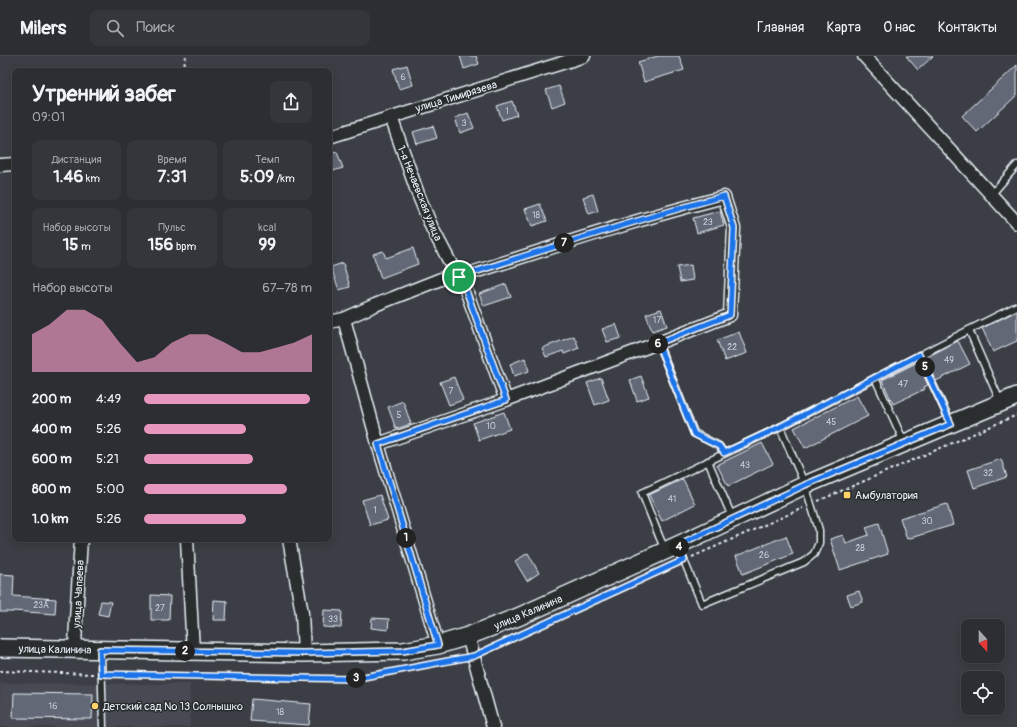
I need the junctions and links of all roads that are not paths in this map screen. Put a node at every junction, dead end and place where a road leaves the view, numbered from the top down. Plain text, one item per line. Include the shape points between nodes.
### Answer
1 (584, 56) edge
2 (864, 56) edge
3 (391, 117) junction
4 (332, 136) edge
5 (12, 164) edge
6 (0, 165) edge
7 (1017, 166) edge
8 (991, 195) junction
9 (1017, 223) edge
10 (459, 277) junction
11 (1017, 306) edge
12 (344, 319) junction
13 (332, 321) edge
14 (969, 330) junction
15 (658, 343) junction
16 (919, 355) junction
17 (875, 378) junction
18 (1017, 396) edge
19 (506, 400) junction
20 (1001, 403) junction
21 (951, 424) junction
22 (780, 427) junction
23 (905, 443) junction
24 (378, 444) junction
25 (724, 453) junction
26 (708, 461) junction
27 (805, 485) junction
28 (733, 519) junction
29 (81, 542) edge
30 (187, 542) edge
31 (290, 542) edge
32 (676, 552) junction
33 (468, 636) junction
34 (438, 645) junction
35 (0, 648) edge
36 (75, 650) junction
37 (100, 650) junction
38 (193, 651) junction
39 (304, 653) junction
40 (103, 727) edge
41 (493, 727) edge

1 - 3 street, улица Тимирязева
2 - 8 street
3 - 4 street, улица Тимирязева
3 - 10 street, 1-я Нечаевская улица via 432,228
5 - 6 street
7 - 8 lane
8 - 9 street
10 - 12 street via 446,278
10 - 15 street via 612,228 724,196 734,228 730,315
10 - 19 street, 1-я Нечаевская улица
11 - 14 lane
12 - 13 street
12 - 24 street
14 - 16 lane
14 - 20 lane
15 - 19 street
15 - 25 lane via 694,434 719,446
16 - 17 lane
16 - 21 lane
17 - 22 lane
17 - 23 lane
18 - 20 main road, улица Калинина
19 - 24 street
20 - 21 main road, улица Калинина
21 - 23 main road, улица Калинина
22 - 25 lane
22 - 27 lane
23 - 27 main road, улица Калинина
24 - 34 street
25 - 26 lane
26 - 28 lane
26 - 32 lane via 642,493 659,536
27 - 28 main road, улица Калинина
27 - 32 lane via 819,530 819,543 814,554 804,562 702,604
28 - 32 main road, улица Калинина
29 - 36 street, улица Чапаева
30 - 38 street
31 - 39 street via 302,613
32 - 33 main road, улица Калинина
33 - 34 main road, улица Калинина
33 - 41 street
34 - 39 main road, улица Калинина via 403,651
35 - 36 main road, улица Калинина
36 - 37 main road, улица Калинина
37 - 38 main road, улица Калинина
37 - 40 lane
38 - 39 main road, улица Калинина

